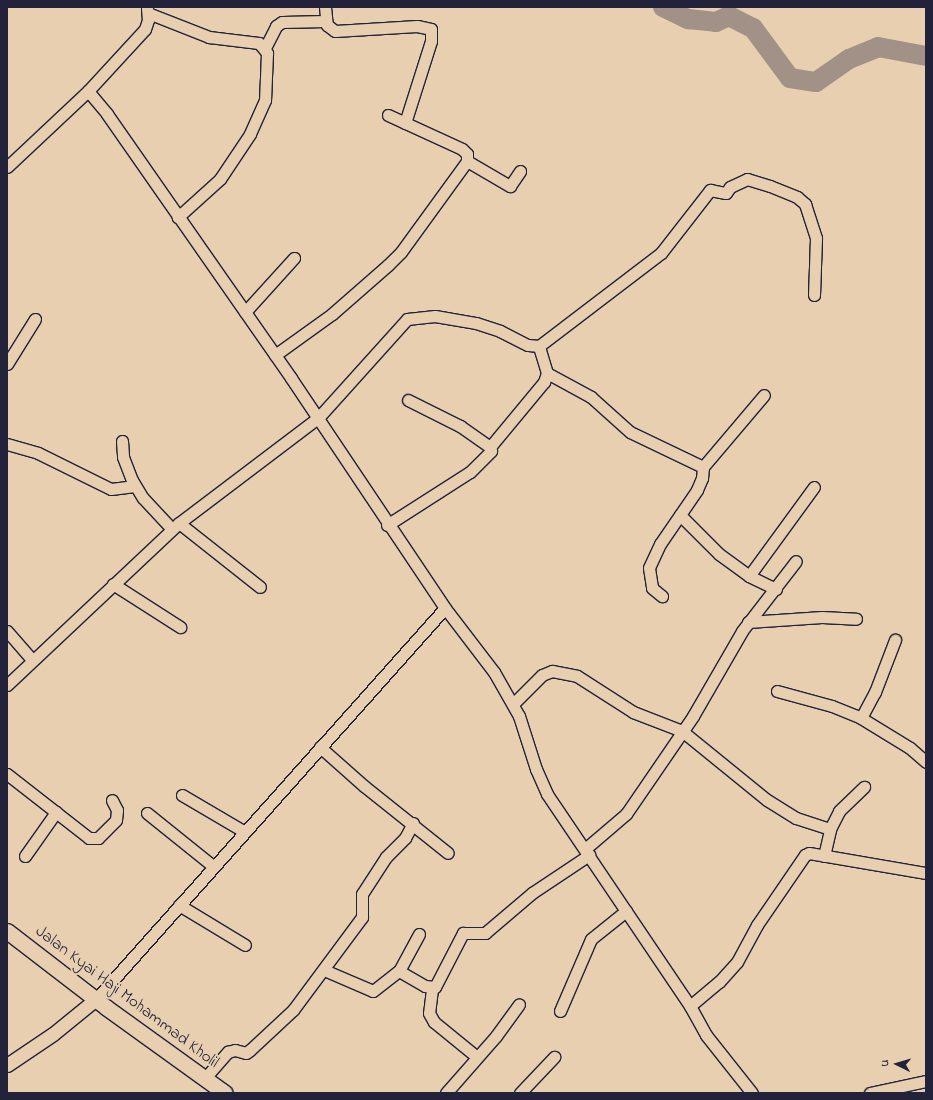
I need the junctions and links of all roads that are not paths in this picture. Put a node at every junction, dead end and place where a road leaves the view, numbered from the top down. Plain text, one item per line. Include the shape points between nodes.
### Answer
1 (325, 7) edge
2 (147, 10) edge
3 (326, 21) junction
4 (265, 48) junction
5 (88, 91) junction
6 (388, 115) dead end
7 (404, 123) junction
8 (467, 161) junction
9 (7, 167) edge
10 (520, 171) dead end
11 (178, 217) junction
12 (294, 258) dead end
13 (814, 295) dead end
14 (246, 312) junction
15 (35, 319) dead end
16 (539, 346) junction
17 (275, 355) junction
18 (7, 364) edge
19 (547, 373) junction
20 (764, 395) dead end
21 (408, 400) dead end
22 (318, 418) junction
23 (122, 441) dead end
24 (7, 444) edge
25 (490, 447) junction
26 (703, 467) junction
27 (135, 486) junction
28 (814, 487) dead end
29 (680, 515) junction
30 (387, 525) junction
31 (175, 526) junction
32 (796, 561) dead end
33 (749, 576) junction
34 (113, 584) junction
35 (260, 587) dead end
36 (776, 589) junction
37 (662, 596) dead end
38 (445, 608) junction
39 (856, 619) dead end
40 (748, 622) junction
41 (180, 627) dead end
42 (7, 631) edge
43 (895, 640) dead end
44 (32, 660) junction
45 (7, 685) edge
46 (777, 691) dead end
47 (513, 704) junction
48 (861, 718) junction
49 (682, 731) junction
50 (320, 747) junction
51 (926, 762) edge
52 (7, 774) edge
53 (864, 787) dead end
54 (182, 795) dead end
55 (112, 800) dead end
56 (56, 812) junction
57 (147, 813) dead end
58 (413, 823) junction
59 (830, 829) junction
60 (245, 832) junction
61 (587, 852) junction
62 (448, 853) dead end
63 (25, 856) dead end
64 (824, 856) junction
65 (213, 866) junction
66 (926, 873) edge
67 (179, 905) junction
68 (626, 911) junction
69 (7, 931) edge
70 (419, 934) dead end
71 (245, 945) dead end
72 (324, 970) junction
73 (399, 971) junction
74 (432, 988) junction
75 (96, 999) junction
76 (519, 1004) dead end
77 (690, 1006) junction
78 (560, 1011) dead end
79 (477, 1057) junction
80 (554, 1057) dead end
81 (7, 1065) edge
82 (205, 1078) junction
83 (926, 1081) edge
84 (225, 1093) edge
85 (446, 1093) edge
86 (520, 1093) edge
87 (752, 1093) edge
88 (870, 1093) edge

1 - 3 street
2 - 4 street via 209,37 259,43
2 - 5 street via 145,29
3 - 4 street via 282,22 276,26
3 - 7 street via 328,28 334,31 418,26 431,30 431,41
4 - 11 street via 268,69 260,116 220,179
5 - 9 street
5 - 11 street via 107,114
6 - 7 street
7 - 8 street via 462,149 467,154
8 - 10 street via 510,186
8 - 17 street via 388,265 332,314
11 - 14 street
12 - 14 street
13 - 16 street via 816,238 805,204 797,197 777,188 747,179 730,187 726,193 710,190 661,253
14 - 17 street
15 - 18 street
16 - 19 street
16 - 22 street via 476,323 435,316 407,319
17 - 22 street
19 - 25 street via 544,382
19 - 26 street via 591,397 630,432
20 - 26 street
21 - 25 street via 460,426
22 - 30 street
22 - 31 street
23 - 27 street via 126,465
24 - 27 street via 38,453 111,489
25 - 30 street via 489,456 470,472
26 - 29 street via 702,478
27 - 31 street via 143,498
28 - 33 street
29 - 33 street via 719,554
29 - 37 street via 660,544 649,568 652,588
30 - 38 street
31 - 34 street
31 - 35 street
32 - 36 street
33 - 36 street
34 - 41 street
34 - 44 street
36 - 40 street
38 - 47 street via 494,672
38 - 50 street
39 - 40 street via 822,617
40 - 49 street
42 - 44 street
43 - 48 street via 875,692
44 - 45 street
46 - 48 street via 832,706
47 - 49 street via 542,675 552,671 565,672 576,676 632,712
47 - 61 street via 541,781
48 - 51 street via 910,748
49 - 59 street via 766,800 796,818
49 - 61 street via 626,814
50 - 58 street via 364,786
50 - 60 street
52 - 56 street
53 - 59 street via 839,811
54 - 60 street
55 - 56 street via 118,815 98,838 94,839 84,836
56 - 63 street
57 - 65 street
58 - 62 street
58 - 72 street via 405,838 386,857 362,894 362,917
59 - 64 street
60 - 65 street
61 - 68 street
61 - 74 street via 532,893 485,933 463,933 439,983
64 - 66 street
64 - 77 street via 810,853 805,855 758,925 737,962 719,982
65 - 67 street
67 - 71 street
67 - 75 street
68 - 77 street
68 - 78 street via 591,939
69 - 75 main road, Jalan Kyai Haji Mohammad Kholil
70 - 73 street
72 - 73 street via 373,991
72 - 82 street via 280,1024 246,1053 235,1050 228,1052
73 - 74 street
74 - 79 street via 429,1013 434,1022
75 - 81 street via 53,1034
75 - 82 main road, Jalan Kyai Haji Mohammad Kholil
76 - 79 street
77 - 87 street via 706,1035
79 - 85 street
80 - 86 street
82 - 84 main road, Jalan Kyai Haji Mohammad Kholil
83 - 88 street

